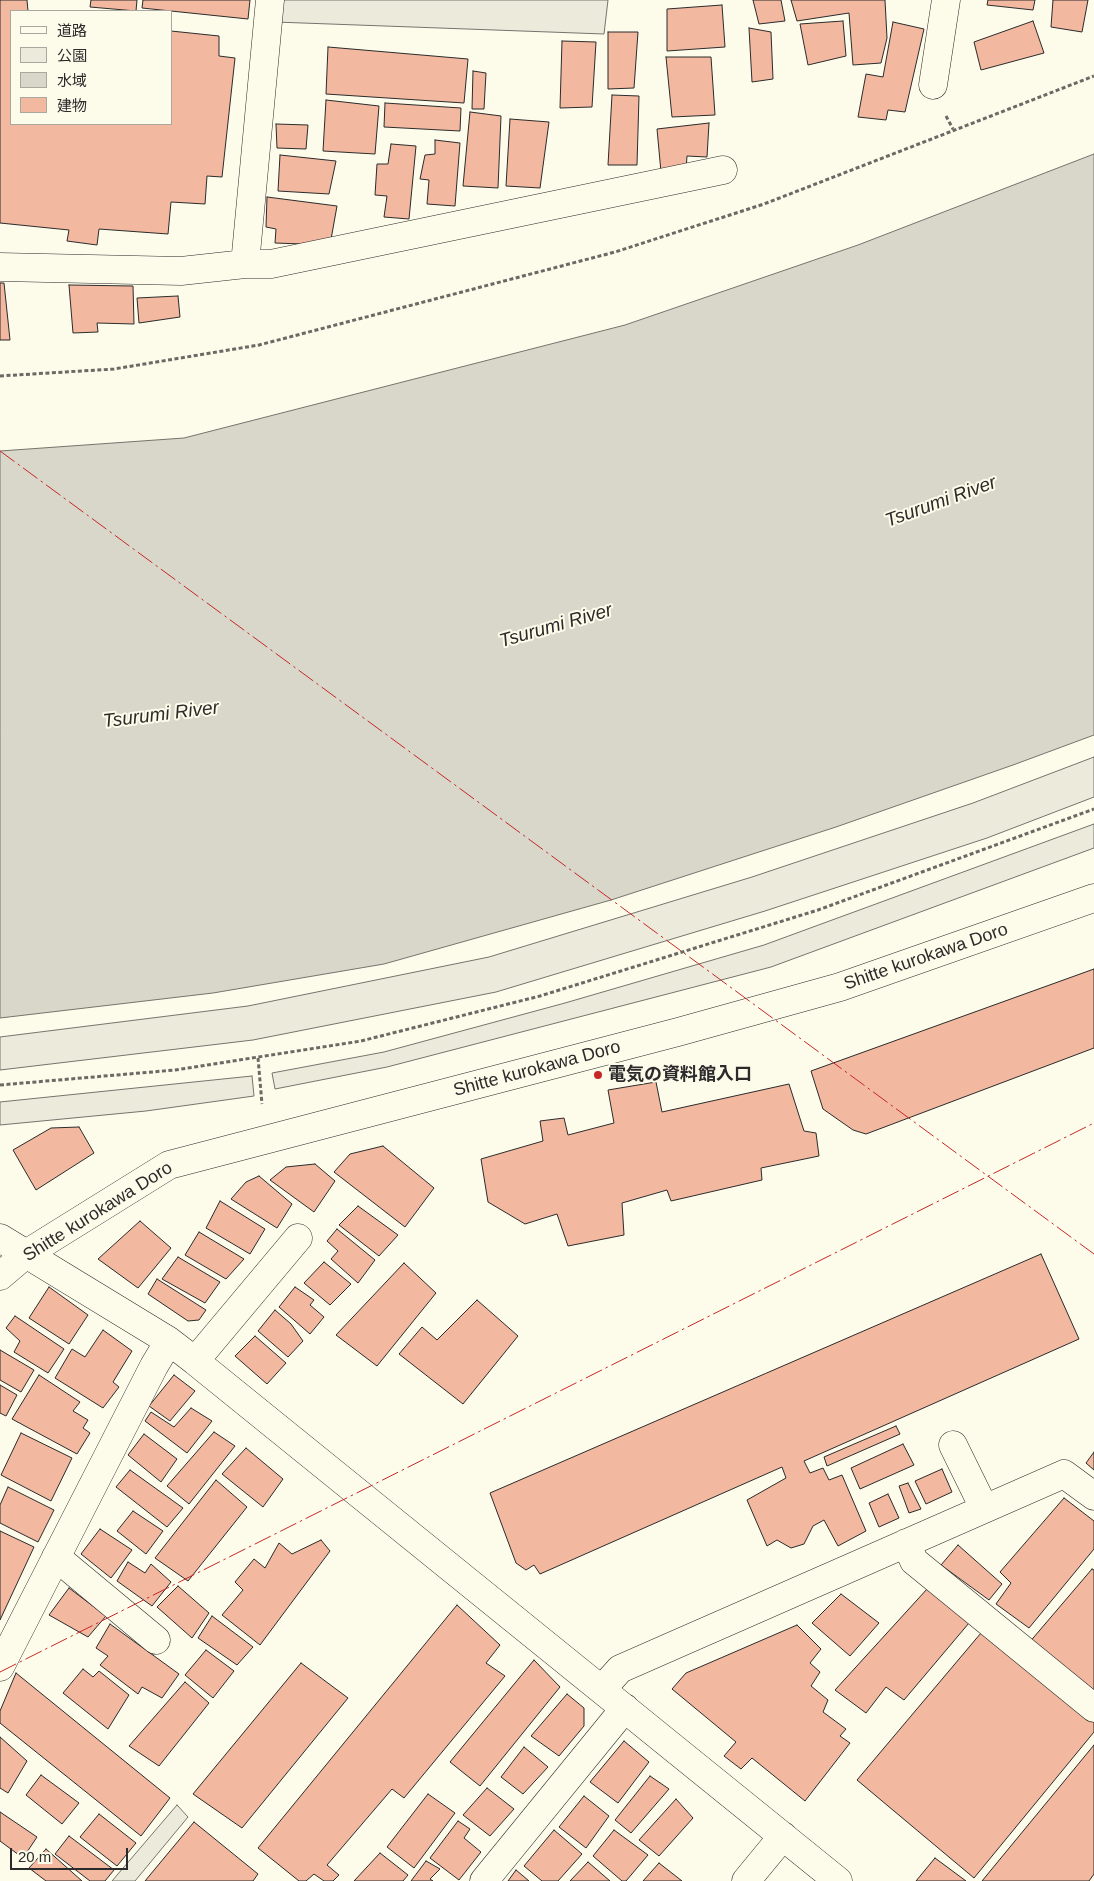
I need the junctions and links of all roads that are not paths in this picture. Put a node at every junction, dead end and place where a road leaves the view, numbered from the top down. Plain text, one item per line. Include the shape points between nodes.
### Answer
1 (270, 0) edge
2 (946, 0) edge
3 (933, 85) dead end
4 (723, 170) dead end
5 (245, 264) junction
6 (0, 267) edge
7 (1094, 898) edge
8 (0, 1238) edge
9 (298, 1238) dead end
10 (26, 1254) junction
11 (0, 1276) edge
12 (168, 1341) junction
13 (195, 1361) junction
14 (953, 1445) dead end
15 (1094, 1496) edge
16 (984, 1508) junction
17 (906, 1543) junction
18 (56, 1557) junction
19 (156, 1640) dead end
20 (2, 1660) edge
21 (602, 1689) junction
22 (625, 1708) junction
23 (1094, 1708) edge
24 (783, 1836) junction
25 (484, 1881) edge
26 (746, 1881) edge
27 (838, 1881) edge

1 - 5 street
2 - 3 street
4 - 5 street via 271,264
5 - 6 street via 181,271
7 - 10 street, Shitte kurokawa Doro via 840,987 169,1165
8 - 10 street
9 - 13 street
10 - 11 street, Shitte kurokawa Doro
10 - 12 street
12 - 13 street
12 - 18 street
13 - 21 street
14 - 16 street
15 - 16 street via 1064,1474
16 - 17 street
17 - 21 street via 620,1669
17 - 23 street via 914,1561
18 - 19 street
18 - 20 street
21 - 22 street
22 - 24 street
22 - 25 street
24 - 26 street
24 - 27 street

